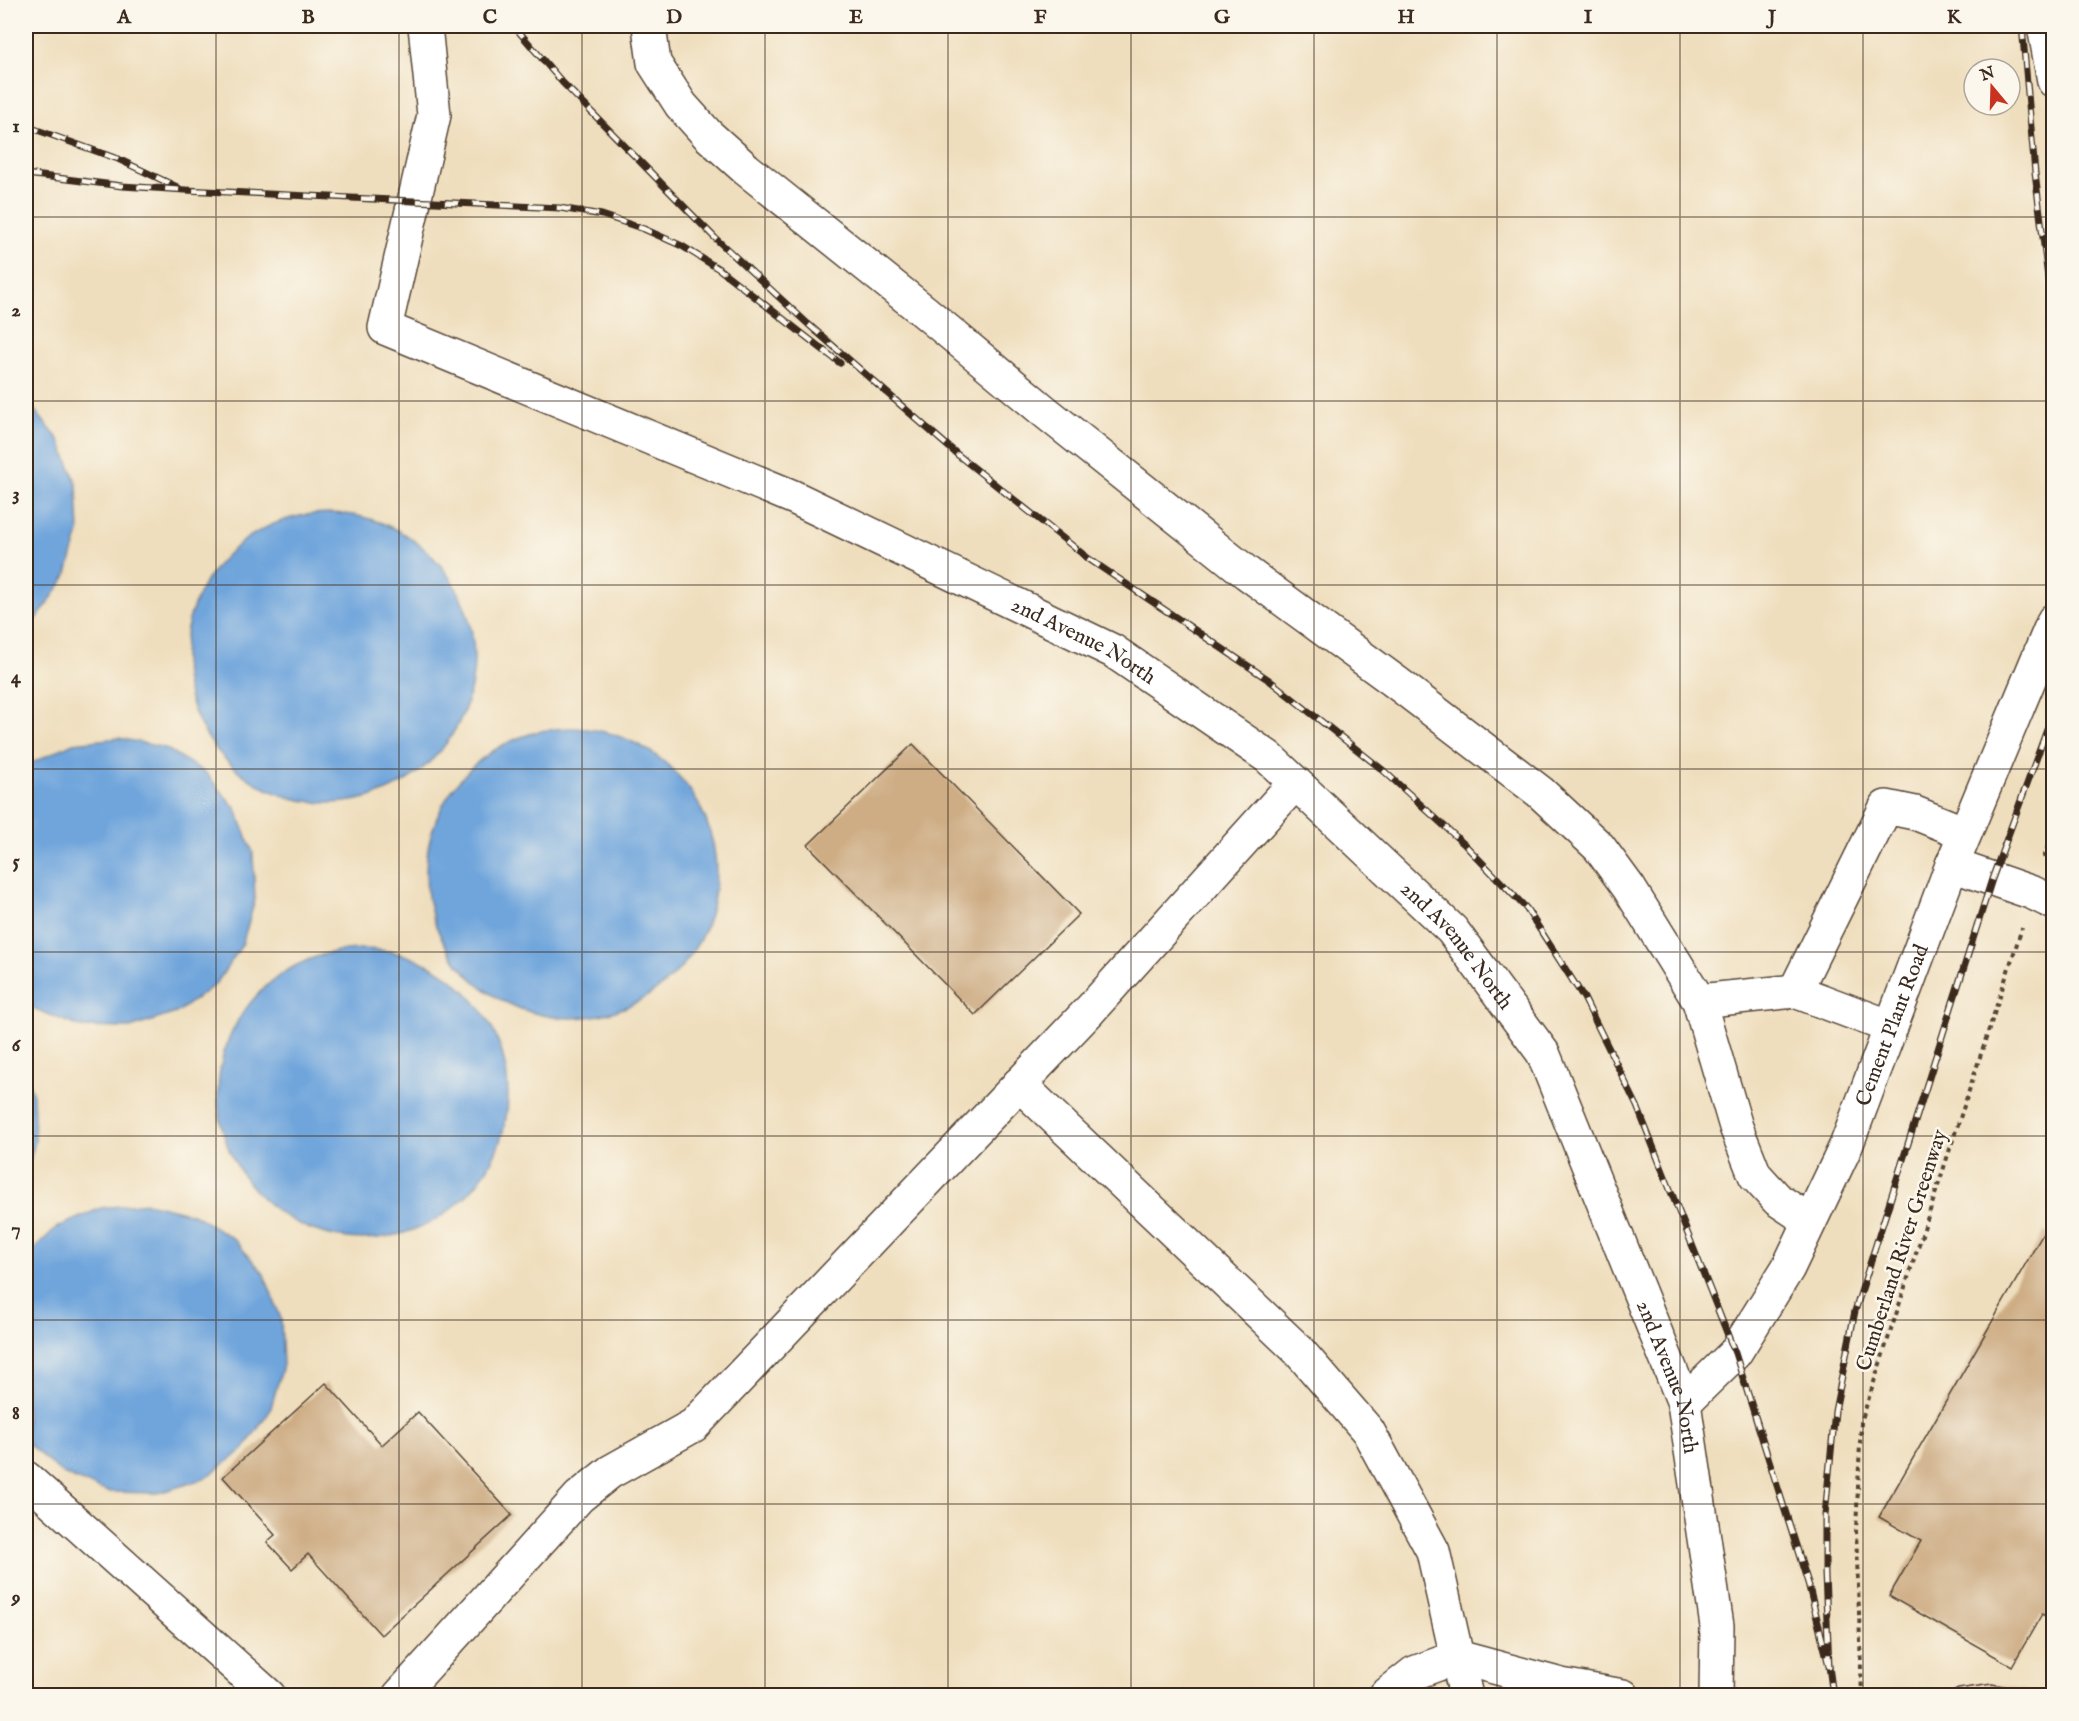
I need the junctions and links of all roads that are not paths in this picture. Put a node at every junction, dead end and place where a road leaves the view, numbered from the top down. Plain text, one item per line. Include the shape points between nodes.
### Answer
1 (425, 26) edge
2 (650, 26) edge
3 (2044, 26) edge
4 (2054, 81) edge
5 (2050, 640) edge
6 (1295, 783) junction
7 (1965, 833) junction
8 (1952, 866) junction
9 (2043, 898) edge
10 (1794, 991) junction
11 (1699, 1001) junction
12 (1891, 1027) junction
13 (1019, 1084) junction
14 (1810, 1221) junction
15 (1684, 1403) junction
16 (26, 1478) edge
17 (1457, 1657) junction
18 (269, 1695) edge
19 (399, 1695) edge
20 (1385, 1695) edge
21 (1466, 1695) edge
22 (1623, 1695) edge
23 (1716, 1695) edge

1 - 6 street, 2nd Avenue North via 434,115 386,328 793,497 1113,651 1268,757
2 - 11 street via 654,63 681,105 746,169 1247,573 1540,792 1599,847
3 - 4 street
5 - 7 street, Cement Plant Road
6 - 13 street
6 - 15 street, 2nd Avenue North via 1452,930 1543,1053
7 - 8 street, Cement Plant Road
7 - 10 street via 1914,813 1886,807
8 - 9 street
8 - 12 street, Cement Plant Road
10 - 11 street
10 - 12 street
11 - 14 street via 1736,1126 1755,1175 1778,1200
12 - 14 street, Cement Plant Road via 1846,1146
13 - 17 street via 1298,1350 1368,1431 1433,1551
13 - 19 street via 694,1425 610,1472 579,1497
14 - 15 street, Cement Plant Road via 1788,1268 1735,1353
15 - 23 street, 2nd Avenue North via 1717,1626
16 - 18 street
17 - 20 street via 1414,1673
17 - 21 street
17 - 22 street via 1561,1685

